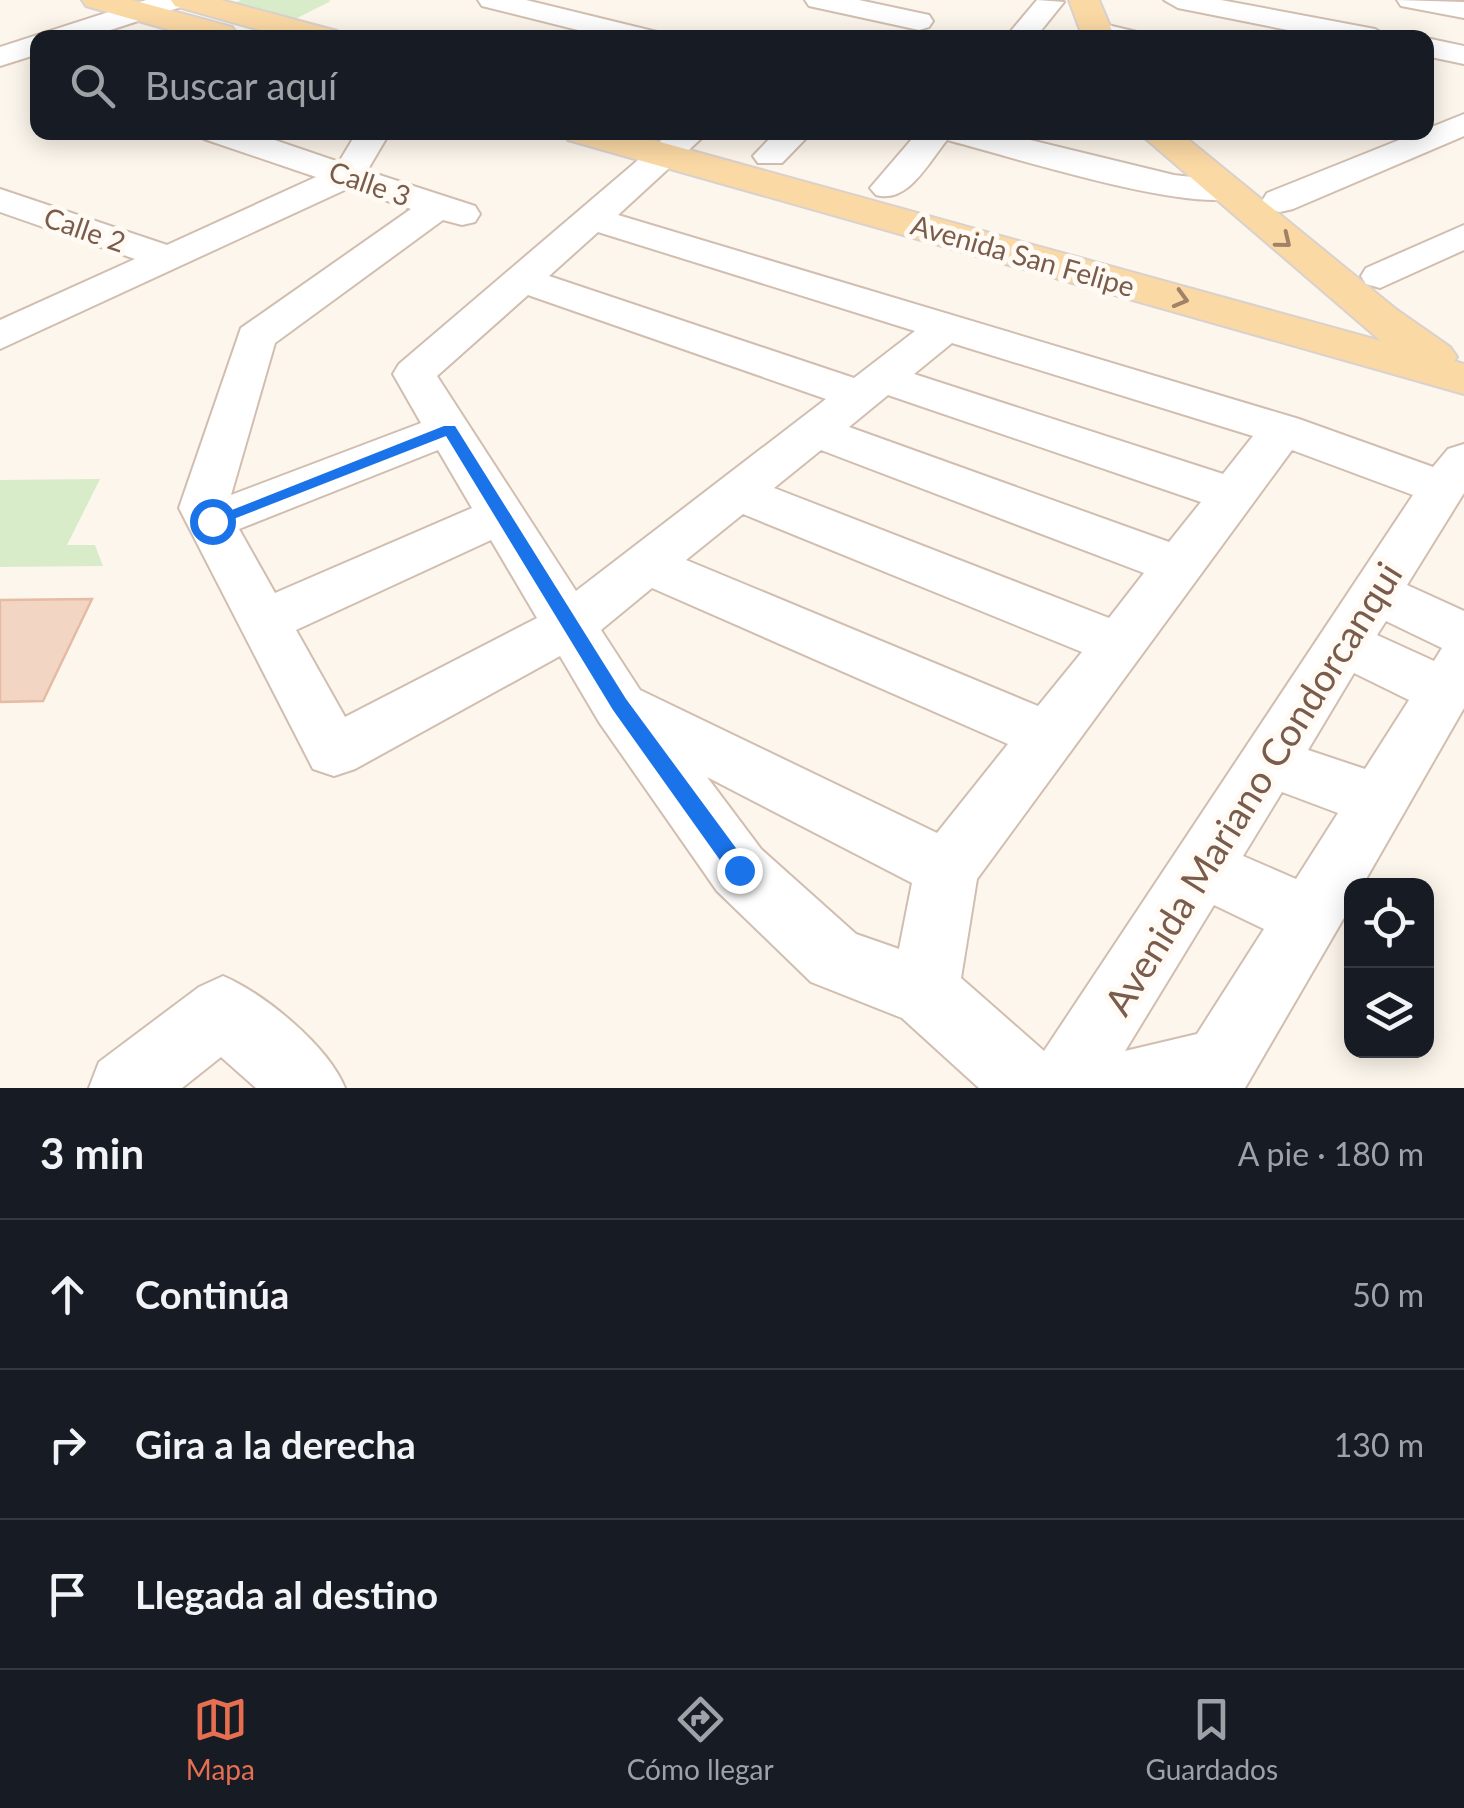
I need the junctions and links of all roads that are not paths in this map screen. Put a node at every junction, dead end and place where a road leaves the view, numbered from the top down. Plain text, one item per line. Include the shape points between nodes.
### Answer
1 (97, 0) edge
2 (174, 0) edge
3 (186, 0) edge
4 (820, 0) edge
5 (942, 0) edge
6 (1084, 0) edge
7 (1178, 0) edge
8 (1050, 1) edge
9 (1427, 1) edge
10 (535, 4) edge
11 (1464, 10) edge
12 (138, 11) junction
13 (494, 14) edge
14 (910, 29) edge
15 (80, 30) edge
16 (205, 30) edge
17 (297, 30) edge
18 (621, 30) edge
19 (1026, 30) edge
20 (1061, 30) edge
21 (1095, 30) edge
22 (1334, 30) edge
23 (30, 47) edge
24 (1434, 48) edge
25 (1464, 54) edge
26 (0, 56) edge
27 (0, 68) edge
28 (30, 77) edge
29 (1458, 111) edge
30 (1434, 121) edge
31 (240, 140) edge
32 (369, 140) edge
33 (929, 140) edge
34 (1025, 140) edge
35 (1165, 140) edge
36 (1207, 140) edge
37 (1390, 140) edge
38 (677, 141) edge
39 (1052, 143) edge
40 (783, 144) edge
41 (347, 176) junction
42 (888, 188) junction
43 (1222, 190) junction
44 (1280, 201) junction
45 (10, 211) edge
46 (592, 220) junction
47 (1464, 236) edge
48 (169, 258) junction
49 (522, 280) junction
50 (1381, 298) junction
51 (946, 327) junction
52 (1463, 332) edge
53 (0, 336) edge
54 (1464, 342) edge
55 (1464, 377) edge
56 (870, 387) junction
57 (450, 430) junction
58 (1283, 430) junction
59 (814, 431) junction
60 (736, 492) junction
61 (1234, 494) junction
62 (1448, 501) edge
63 (502, 515) junction
64 (212, 521) junction
65 (646, 564) junction
66 (1179, 566) junction
67 (1375, 593) junction
68 (264, 620) junction
69 (570, 624) junction
70 (1344, 643) junction
71 (1119, 644) junction
72 (1457, 661) edge
73 (619, 705) junction
74 (1050, 736) junction
75 (1268, 762) junction
76 (1379, 801) junction
77 (1201, 868) junction
78 (947, 869) junction
79 (1309, 917) junction
80 (925, 992) junction
81 (1212, 1076) edge
82 (125, 1088) edge
83 (309, 1088) edge
84 (1032, 1088) edge
85 (1062, 1088) edge
86 (1123, 1088) edge

1 - 12 main road
2 - 12 street
3 - 17 main road
4 - 14 street
5 - 14 street
6 - 21 main road
7 - 22 street
8 - 19 street
8 - 20 main road
9 - 11 street
10 - 13 street
10 - 18 street
12 - 15 street
12 - 16 main road
23 - 26 street
24 - 25 street
27 - 28 street
29 - 30 street
31 - 41 street, Calle 3
32 - 41 street
33 - 42 street
34 - 39 street
35 - 43 main road
36 - 44 main road
37 - 44 street
38 - 40 main road, Avenida San Felipe
38 - 46 street
38 -> 55 main road, Avenida San Felipe
39 - 43 street via 1174,186
40 - 42 main road, Avenida San Felipe
41 - 48 street
41 - 64 street, Calle 3 via 452,211 256,338 204,508
42 - 50 main road, Avenida San Felipe
43 -> 50 main road
44 - 50 main road
45 - 48 street, Calle 2
46 - 49 street
46 - 51 street
47 - 50 street
48 - 53 street
49 - 56 street
49 - 57 street via 414,374
50 - 52 main road
50 - 54 main road, Avenida San Felipe
50 - 55 main road
51 - 56 street
51 - 58 street
56 - 59 street
56 - 61 street
57 - 63 street
57 - 64 street
58 - 61 street
58 - 62 street
59 - 60 street
59 - 66 street
60 - 65 street
60 - 71 street
61 - 66 street
62 - 67 street, Avenida Mariano Condorcanqui
63 - 68 street
63 - 69 street
64 - 68 street
65 - 69 street
65 - 74 street
66 - 71 street
67 - 70 street, Avenida Mariano Condorcanqui
67 - 72 street
68 - 69 street via 334,751
69 - 73 street
70 - 72 street
70 - 75 street, Avenida Mariano Condorcanqui
71 - 74 street
72 - 76 street
73 - 78 street
73 - 80 street via 739,870 834,959
74 - 78 street
75 - 76 street
75 - 77 street, Avenida Mariano Condorcanqui
76 - 79 street
77 - 79 street
77 - 85 street, Avenida Mariano Condorcanqui
78 - 80 street
79 - 81 street
80 - 84 street
81 - 86 street
82 - 83 street via 224,1011

